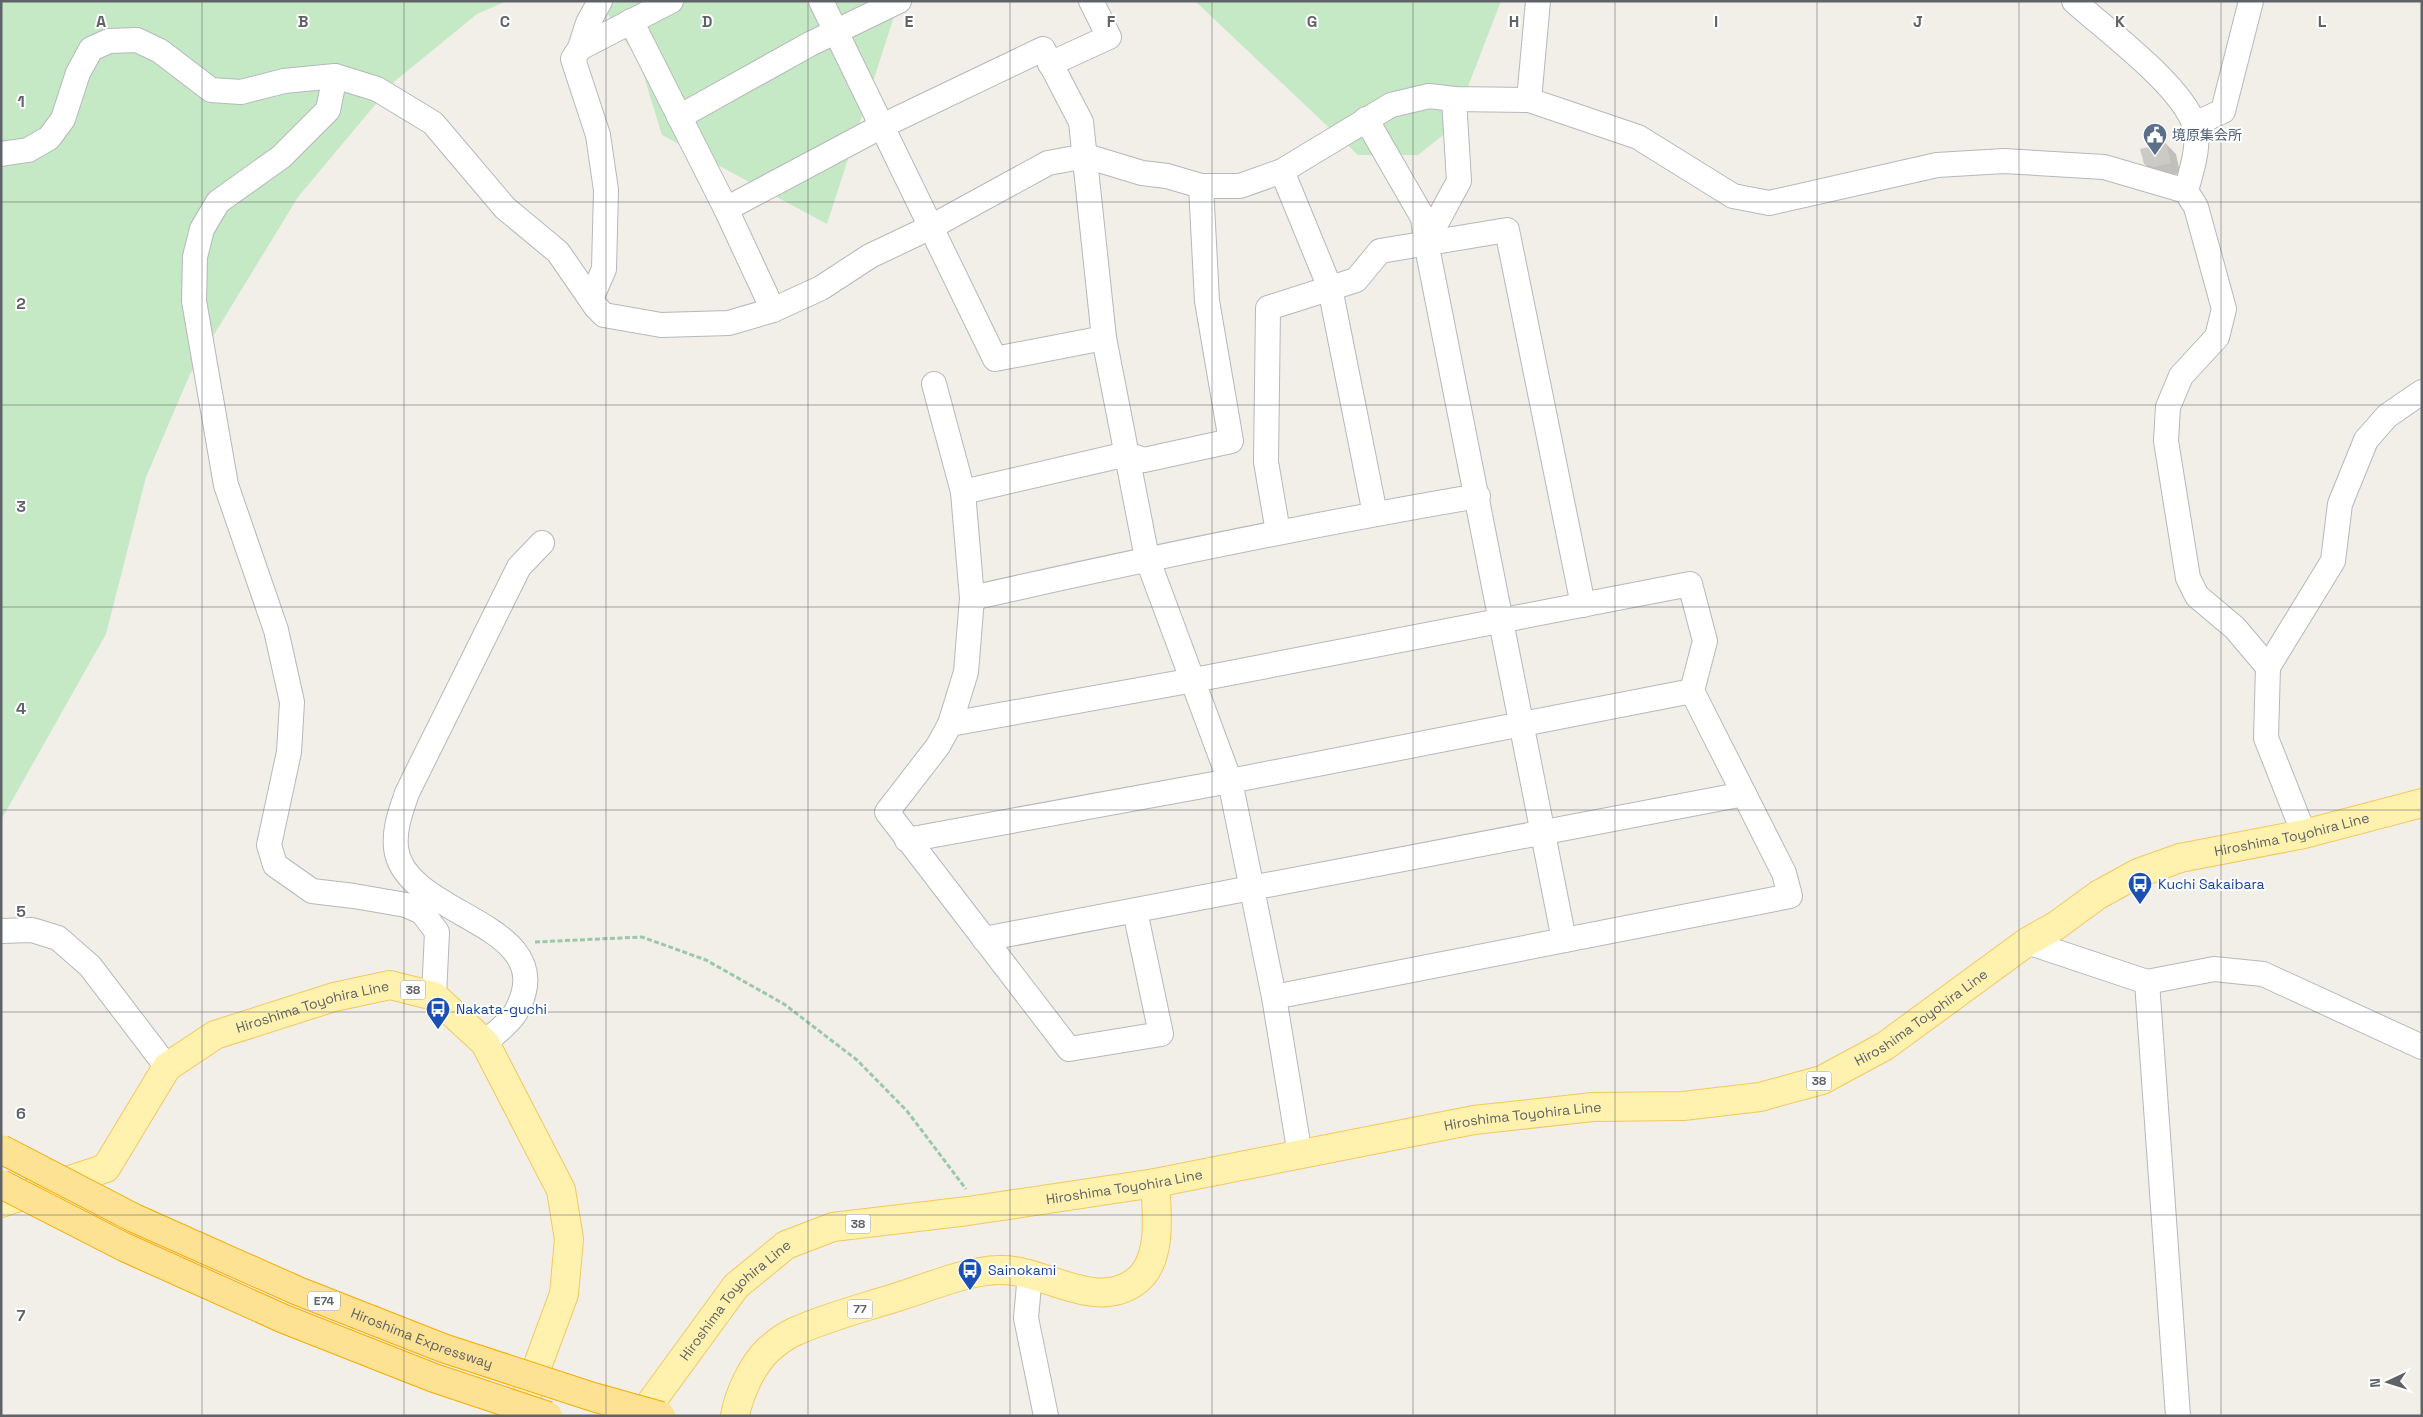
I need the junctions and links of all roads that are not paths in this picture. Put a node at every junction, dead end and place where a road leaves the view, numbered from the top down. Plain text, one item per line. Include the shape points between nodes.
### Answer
1 (600, 1) edge
2 (671, 1) edge
3 (821, 1) edge
4 (899, 1) edge
5 (1091, 1) edge
6 (1538, 1) edge
7 (2074, 1) edge
8 (2251, 1) edge
9 (631, 21) junction
10 (836, 31) junction
11 (580, 48) junction
12 (1050, 64) junction
13 (335, 76) junction
14 (1454, 99) junction
15 (1529, 100) junction
16 (679, 117) junction
17 (1366, 119) junction
18 (2195, 124) junction
19 (882, 126) junction
20 (1, 154) edge
21 (1086, 156) junction
22 (1282, 171) junction
23 (1201, 186) junction
24 (2186, 192) junction
25 (726, 209) junction
26 (931, 227) junction
27 (1426, 242) junction
28 (1330, 288) junction
29 (591, 299) junction
30 (773, 310) junction
31 (1104, 338) junction
32 (934, 384) dead end
33 (2422, 392) edge
34 (1127, 454) junction
35 (963, 492) junction
36 (1478, 496) junction
37 (1375, 514) junction
38 (1278, 532) junction
39 (542, 543) dead end
40 (1147, 558) junction
41 (972, 598) junction
42 (1583, 605) junction
43 (1502, 620) junction
44 (2268, 667) junction
45 (1194, 680) junction
46 (1692, 691) junction
47 (950, 724) junction
48 (1522, 724) junction
49 (1230, 781) junction
50 (1744, 794) junction
51 (2422, 803) edge
52 (1543, 833) junction
53 (2304, 834) junction
54 (907, 840) junction
55 (1250, 890) junction
56 (1134, 911) junction
57 (1, 932) edge
58 (984, 939) junction
59 (1564, 940) junction
60 (2027, 942) junction
61 (2147, 982) junction
62 (434, 996) junction
63 (1274, 997) junction
64 (486, 1043) junction
65 (2422, 1048) edge
66 (167, 1067) junction
67 (1, 1149) edge
68 (1300, 1155) junction
69 (1155, 1183) junction
70 (1, 1184) edge
71 (1, 1203) edge
72 (1030, 1274) junction
73 (519, 1416) edge
74 (548, 1416) edge
75 (641, 1416) edge
76 (662, 1416) edge
77 (735, 1416) edge
78 (1046, 1416) edge
79 (2178, 1416) edge

1 - 11 street
2 - 9 street
3 - 10 street
4 - 10 street
5 - 12 street via 1109,37
6 - 15 street
7 - 18 street via 2176,92
8 - 18 street via 2223,112
9 - 11 street
9 - 16 street
10 - 16 street
10 - 19 street
11 - 29 street via 572,59 598,135 606,190 604,269
12 - 19 street via 1042,49
12 - 21 street via 1081,122
13 - 20 street via 284,81 241,92 211,90 160,51 137,40 109,41 92,49 78,73 63,119 49,138 28,150
13 - 29 street via 377,89 433,123 505,208 558,252
13 - 62 street via 328,110 281,157 218,202 202,229 195,257 194,301 226,485 276,630 292,702 289,752 269,845 275,864 312,891 406,905 422,912 436,932
14 - 15 street
14 - 17 street via 1429,96 1391,105
14 - 27 street via 1459,181
15 - 24 street via 1638,137 1733,196 1769,203 1937,165 2004,161 2104,167
16 - 25 street
17 - 22 street
17 - 27 street via 1423,218
18 - 24 street via 2195,158
19 - 25 street
19 - 26 street
21 - 23 street
21 - 26 street via 1048,164
21 - 31 street
22 - 23 street via 1240,186
22 - 28 street
23 - 34 street via 1207,301 1231,441 1144,460
24 - 44 street via 2196,207 2224,309 2217,337 2181,376 2168,407 2166,442 2188,578 2197,596 2235,628
25 - 30 street
26 - 30 street via 870,256 821,288
26 - 31 street via 995,358
27 - 28 street via 1380,251 1356,280
27 - 36 street
27 - 42 street via 1507,230
28 - 37 street
28 - 38 street via 1268,308 1266,462
29 - 30 street via 604,315 661,325 729,324
31 - 34 street
32 - 35 street
33 - 44 street via 2387,416 2366,440 2340,504 2333,561
34 - 35 street
34 - 40 street
35 - 41 street
36 - 37 street
36 - 43 street
37 - 38 street
38 - 40 street
39 - 64 street via 519,567 407,793 396,822 396,849 406,871 424,890 490,930 516,952 527,979 517,1011
40 - 41 street
40 - 45 street
41 - 47 street via 966,672
42 - 43 street
42 - 46 street via 1690,584 1705,640
43 - 45 street
43 - 48 street
44 - 53 street via 2266,738
45 - 47 street
45 - 49 street
46 - 48 street
46 - 50 street
47 - 54 street via 938,746 887,812
48 - 49 street
48 - 52 street
49 - 54 street
49 - 55 street
50 - 52 street
50 - 59 street via 1784,873 1790,896
51 - 53 main road, Hiroshima Toyohira Line / 38
52 - 55 street
52 - 59 street
53 - 60 main road, Hiroshima Toyohira Line / 38 via 2180,858 2138,873
54 - 58 street
55 - 56 street
55 - 63 street
56 - 58 street
56 - 58 street via 1161,1034 1069,1049
57 - 66 street via 32,930 58,938 90,966
59 - 63 street
60 - 61 street
60 - 68 main road, Hiroshima Toyohira Line / 38 via 1885,1046 1822,1080 1760,1097 1683,1106 1593,1107 1474,1120
61 - 65 street via 2214,969 2263,974
61 - 79 street
62 - 64 main road, Hiroshima Toyohira Line / 38
62 - 66 main road, Hiroshima Toyohira Line / 38 via 390,985 334,997 215,1035
63 - 68 street
64 - 73 main road, Hiroshima Toyohira Line / 38 via 561,1190 569,1239 564,1294
66 - 71 main road, Hiroshima Toyohira Line / 38 via 106,1168
67 - 76 highway, Hiroshima Expressway / E74, bridge via 134,1218 298,1291 443,1348
68 - 69 main road, Hiroshima Toyohira Line / 38
69 - 72 main road, 77 via 1158,1220 1155,1248 1136,1282 1102,1292 1083,1290
69 - 75 main road, Hiroshima Toyohira Line / 38 via 833,1227 786,1245 736,1286
70 - 74 highway, E74, bridge via 124,1248 284,1319 434,1378
72 - 77 main road, 77 via 1001,1269 972,1273 792,1333 768,1350 749,1377
72 - 78 street via 1026,1318

